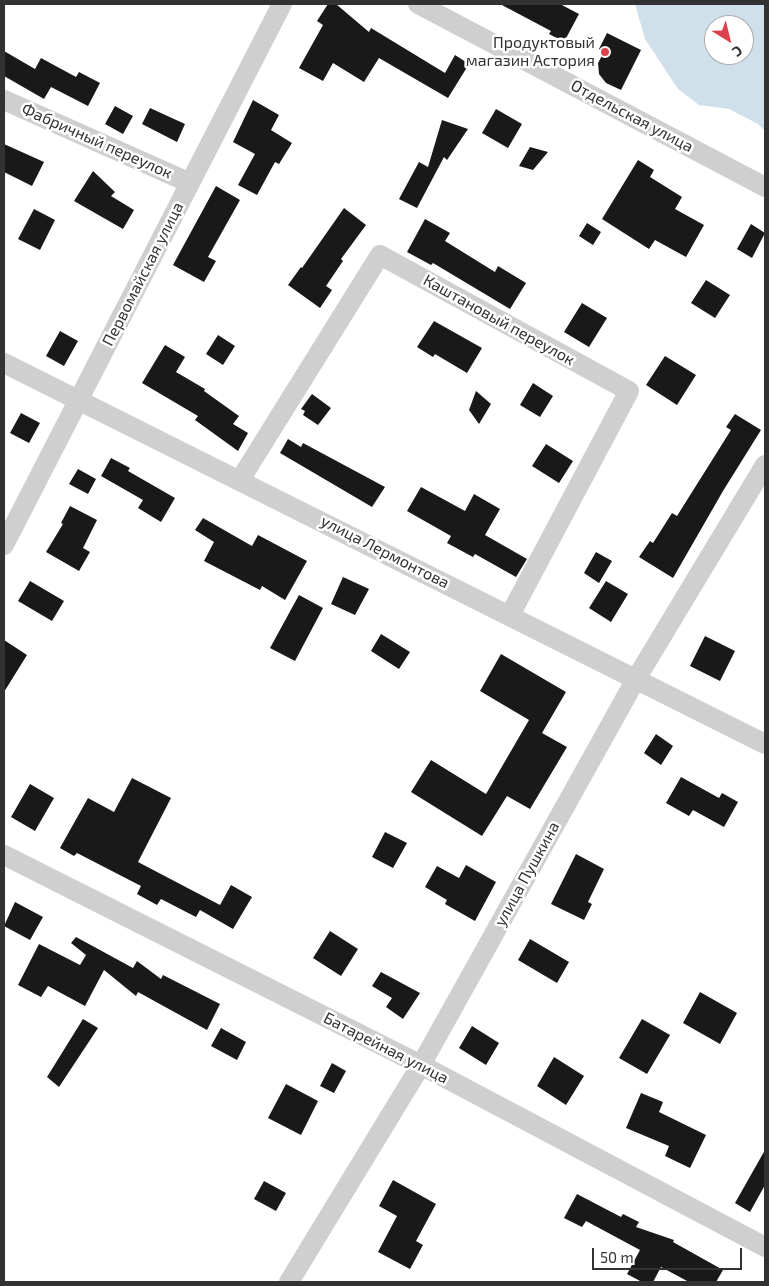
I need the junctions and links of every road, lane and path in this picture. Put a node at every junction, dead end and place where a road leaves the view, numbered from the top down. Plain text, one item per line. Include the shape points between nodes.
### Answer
1 (282, 4) edge
2 (418, 4) edge
3 (4, 100) edge
4 (190, 183) junction
5 (765, 187) edge
6 (4, 363) edge
7 (78, 399) junction
8 (765, 465) edge
9 (240, 480) junction
10 (4, 544) edge
11 (510, 615) junction
12 (636, 679) junction
13 (765, 744) edge
14 (4, 855) edge
15 (421, 1065) junction
16 (765, 1247) edge
17 (289, 1282) edge

1 - 4 street, Первомайская улица
2 - 5 street, Отдельская улица
3 - 4 street, Фабричный переулок
4 - 7 street, Первомайская улица
6 - 7 street, улица Лермонтова
7 - 9 street, улица Лермонтова
7 - 10 street, Первомайская улица
8 - 12 street, улица Пушкина
9 - 11 street, улица Лермонтова
9 - 11 street, Каштановый переулок via 380,255 628,391
11 - 12 street, улица Лермонтова
12 - 13 street, улица Лермонтова
12 - 15 street, улица Пушкина
14 - 15 street, Батарейная улица
15 - 16 street, Батарейная улица
15 - 17 street, улица Пушкина

